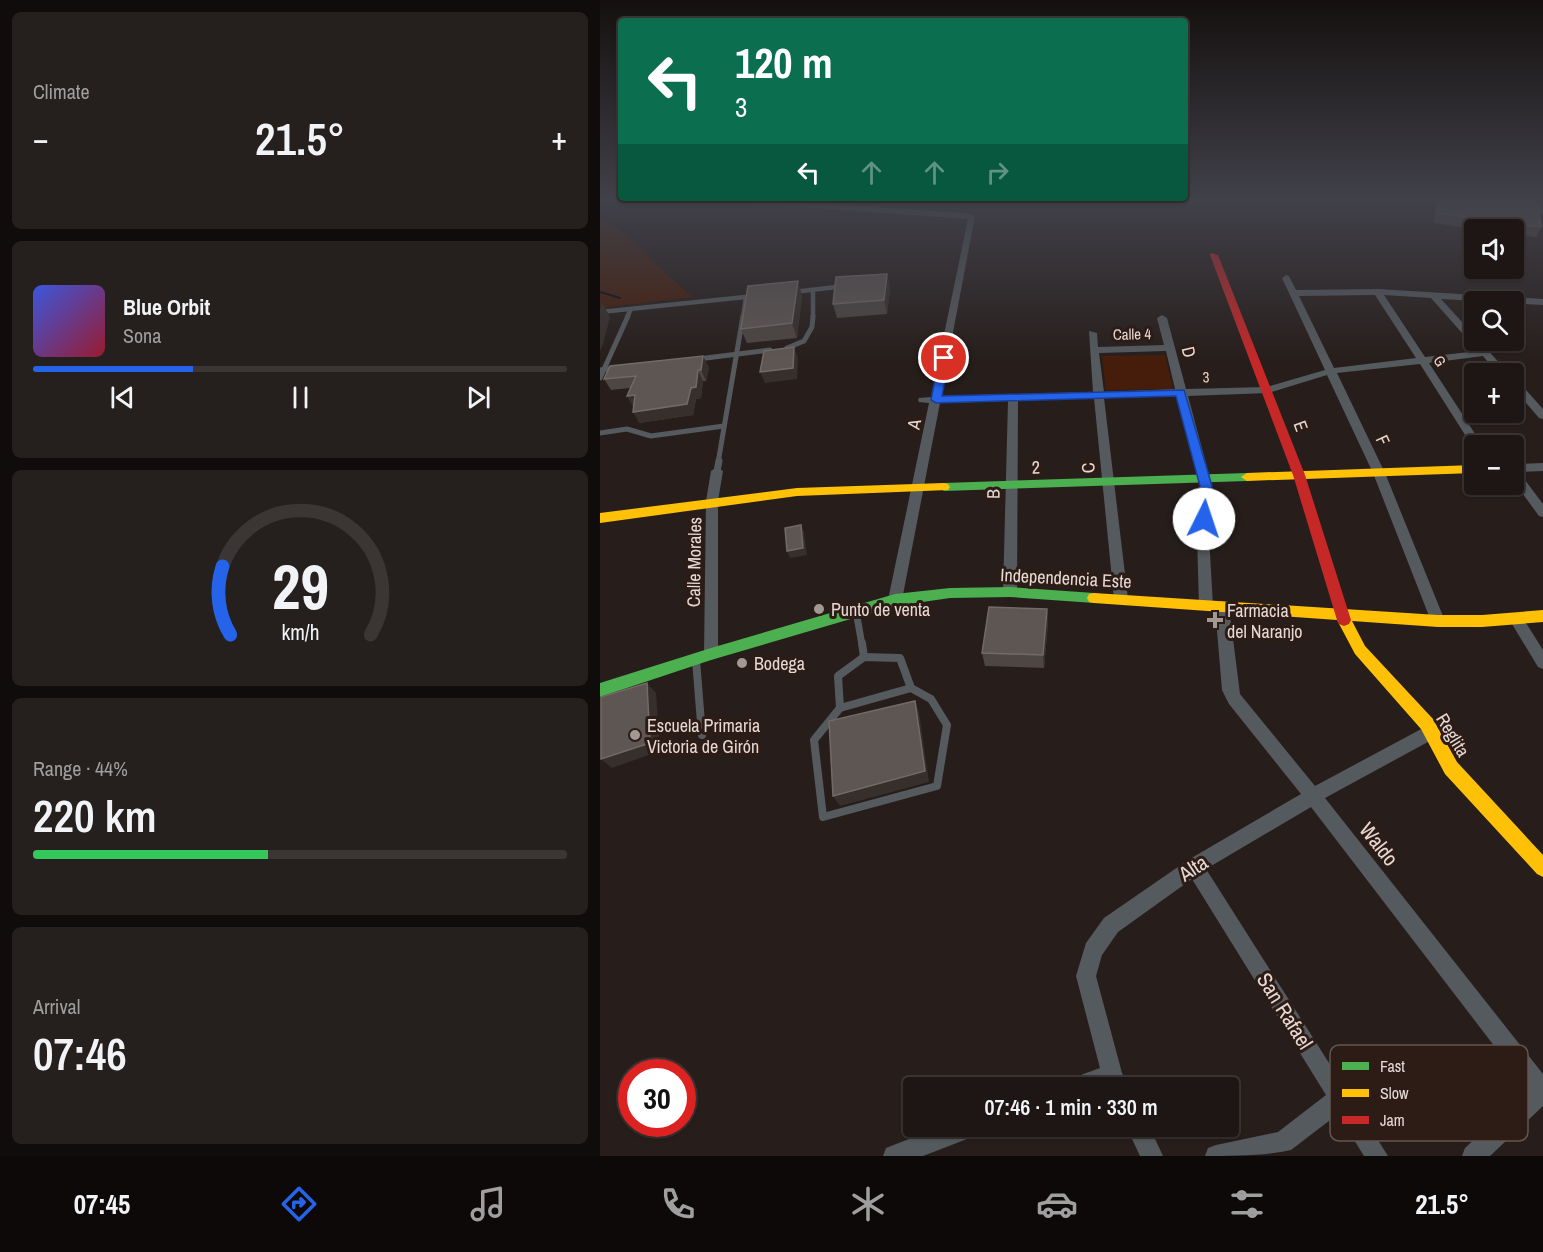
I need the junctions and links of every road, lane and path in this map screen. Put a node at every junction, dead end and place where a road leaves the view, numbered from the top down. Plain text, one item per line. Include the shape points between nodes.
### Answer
1 (965, 254) edge
2 (1214, 255) dead end
3 (1286, 278) dead end
4 (853, 285) edge
5 (813, 290) junction
6 (791, 292) edge
7 (1378, 292) junction
8 (1295, 293) junction
9 (1433, 295) junction
10 (757, 296) edge
11 (746, 297) junction
12 (1543, 302) edge
13 (631, 309) junction
14 (600, 312) edge
15 (1162, 318) dead end
16 (1092, 333) dead end
17 (1170, 348) junction
18 (1094, 350) junction
19 (1486, 353) junction
20 (736, 354) junction
21 (1420, 359) junction
22 (692, 360) edge
23 (1495, 363) edge
24 (625, 367) edge
25 (601, 370) edge
26 (1331, 371) junction
27 (600, 378) edge
28 (1268, 390) junction
29 (1180, 392) junction
30 (1524, 394) edge
31 (1099, 395) junction
32 (1013, 397) junction
33 (923, 400) dead end
34 (936, 400) junction
35 (1543, 416) edge
36 (724, 426) junction
37 (600, 433) edge
38 (1471, 435) edge
39 (1543, 467) edge
40 (1524, 468) edge
41 (1464, 469) edge
42 (717, 471) joint
43 (1379, 473) junction
44 (1299, 475) junction
45 (1204, 478) junction
46 (1108, 482) junction
47 (1011, 486) junction
48 (1524, 487) edge
49 (918, 488) junction
50 (712, 501) junction
51 (1543, 513) edge
52 (600, 518) edge
53 (1010, 592) junction
54 (1121, 599) junction
55 (895, 600) junction
56 (1214, 607) junction
57 (856, 611) junction
58 (1341, 614) junction
59 (1543, 616) edge
60 (1516, 619) junction
61 (1438, 621) junction
62 (711, 654) junction
63 (864, 657) junction
64 (696, 658) junction
65 (1543, 663) edge
66 (911, 688) junction
67 (600, 690) edge
68 (840, 708) junction
69 (1431, 732) junction
70 (702, 735) dead end
71 (1313, 796) junction
72 (1194, 866) junction
73 (1543, 868) edge
74 (1507, 1045) edge
75 (1528, 1072) edge
76 (1114, 1077) edge
77 (1330, 1082) edge
78 (1543, 1091) edge
79 (1528, 1105) edge
80 (1330, 1106) edge
81 (943, 1137) edge
82 (1142, 1137) edge
83 (1367, 1141) edge
84 (1489, 1141) edge
85 (894, 1156) edge
86 (1152, 1156) edge
87 (1216, 1156) edge
88 (1377, 1156) edge
89 (1473, 1156) edge

1 - 34 street, A
2 - 28 street, E
3 - 8 street, F
4 - 5 lane
5 - 6 lane
5 - 20 lane via 807,342 797,347
7 - 8 street
7 - 9 street
7 - 21 street, G
8 - 26 street, F
9 - 12 street
9 - 19 street
10 - 11 lane
11 - 13 lane
11 - 20 lane
13 - 14 lane
13 - 25 lane
15 - 17 street, D
16 - 18 street, C
17 - 18 street, Calle 4
17 - 29 street, D
18 - 31 street, C
19 - 21 street, 3
19 - 23 street
20 - 22 lane
20 - 36 lane
21 - 26 street, 3
21 - 38 street, G
24 - 25 lane
25 - 27 lane
26 - 28 street, 3
26 - 43 street, F
28 - 29 street, 3
28 - 44 street, E
29 - 31 street, 3
29 - 45 street, D
30 - 35 street
31 - 32 street, 3
31 - 46 street, C
32 - 34 street, 3
32 - 47 street, B
33 - 34 street, 3
34 - 49 street, A
36 - 37 lane via 651,436 627,429
36 - 42 lane
39 - 40 street
41 - 43 street, 2
42 - 50 street, Calle Morales
43 - 44 street, 2
43 - 61 street, F
44 - 45 street, 2
44 - 58 street, E
45 - 46 street, 2
45 - 56 street, D via 1203,536
46 - 47 street, 2
46 - 54 street, C
47 - 49 street, 2
47 - 53 street, B
48 - 51 street
49 - 50 street, 2 via 797,492
49 - 55 street, A
50 - 52 street, 2
50 - 62 street, Calle Morales
53 - 54 street, Independencia Este
53 - 55 street, Independencia Este via 950,593
54 - 56 street, Independencia Este
55 - 57 street, Independencia Este
56 - 58 street, Independencia Este
56 - 71 street, Waldo via 1234,699
57 - 62 street, Independencia Este
57 - 63 lane
58 - 61 street, Independencia Este
58 - 69 street, Reglita via 1360,651 1400,692
59 - 60 street, Independencia Este
60 - 61 street, Independencia Este
60 - 65 street
62 - 64 street, Independencia Este
63 - 66 lane via 900,658
63 - 68 lane via 838,676
64 - 67 street, Independencia Este
64 - 70 lane
66 - 68 lane
66 - 68 lane via 931,699 946,725 937,786 823,817 814,740
69 - 71 street, Alta
69 - 73 street, Reglita via 1451,768
71 - 72 street, Alta
71 - 74 street, Waldo
72 - 76 street, Alta via 1111,925 1092,950 1086,976
72 - 77 street, San Rafael
75 - 78 street, Waldo
78 - 79 street
80 - 87 street via 1283,1142
81 - 85 street
82 - 86 street
83 - 88 street, San Rafael
84 - 89 street

